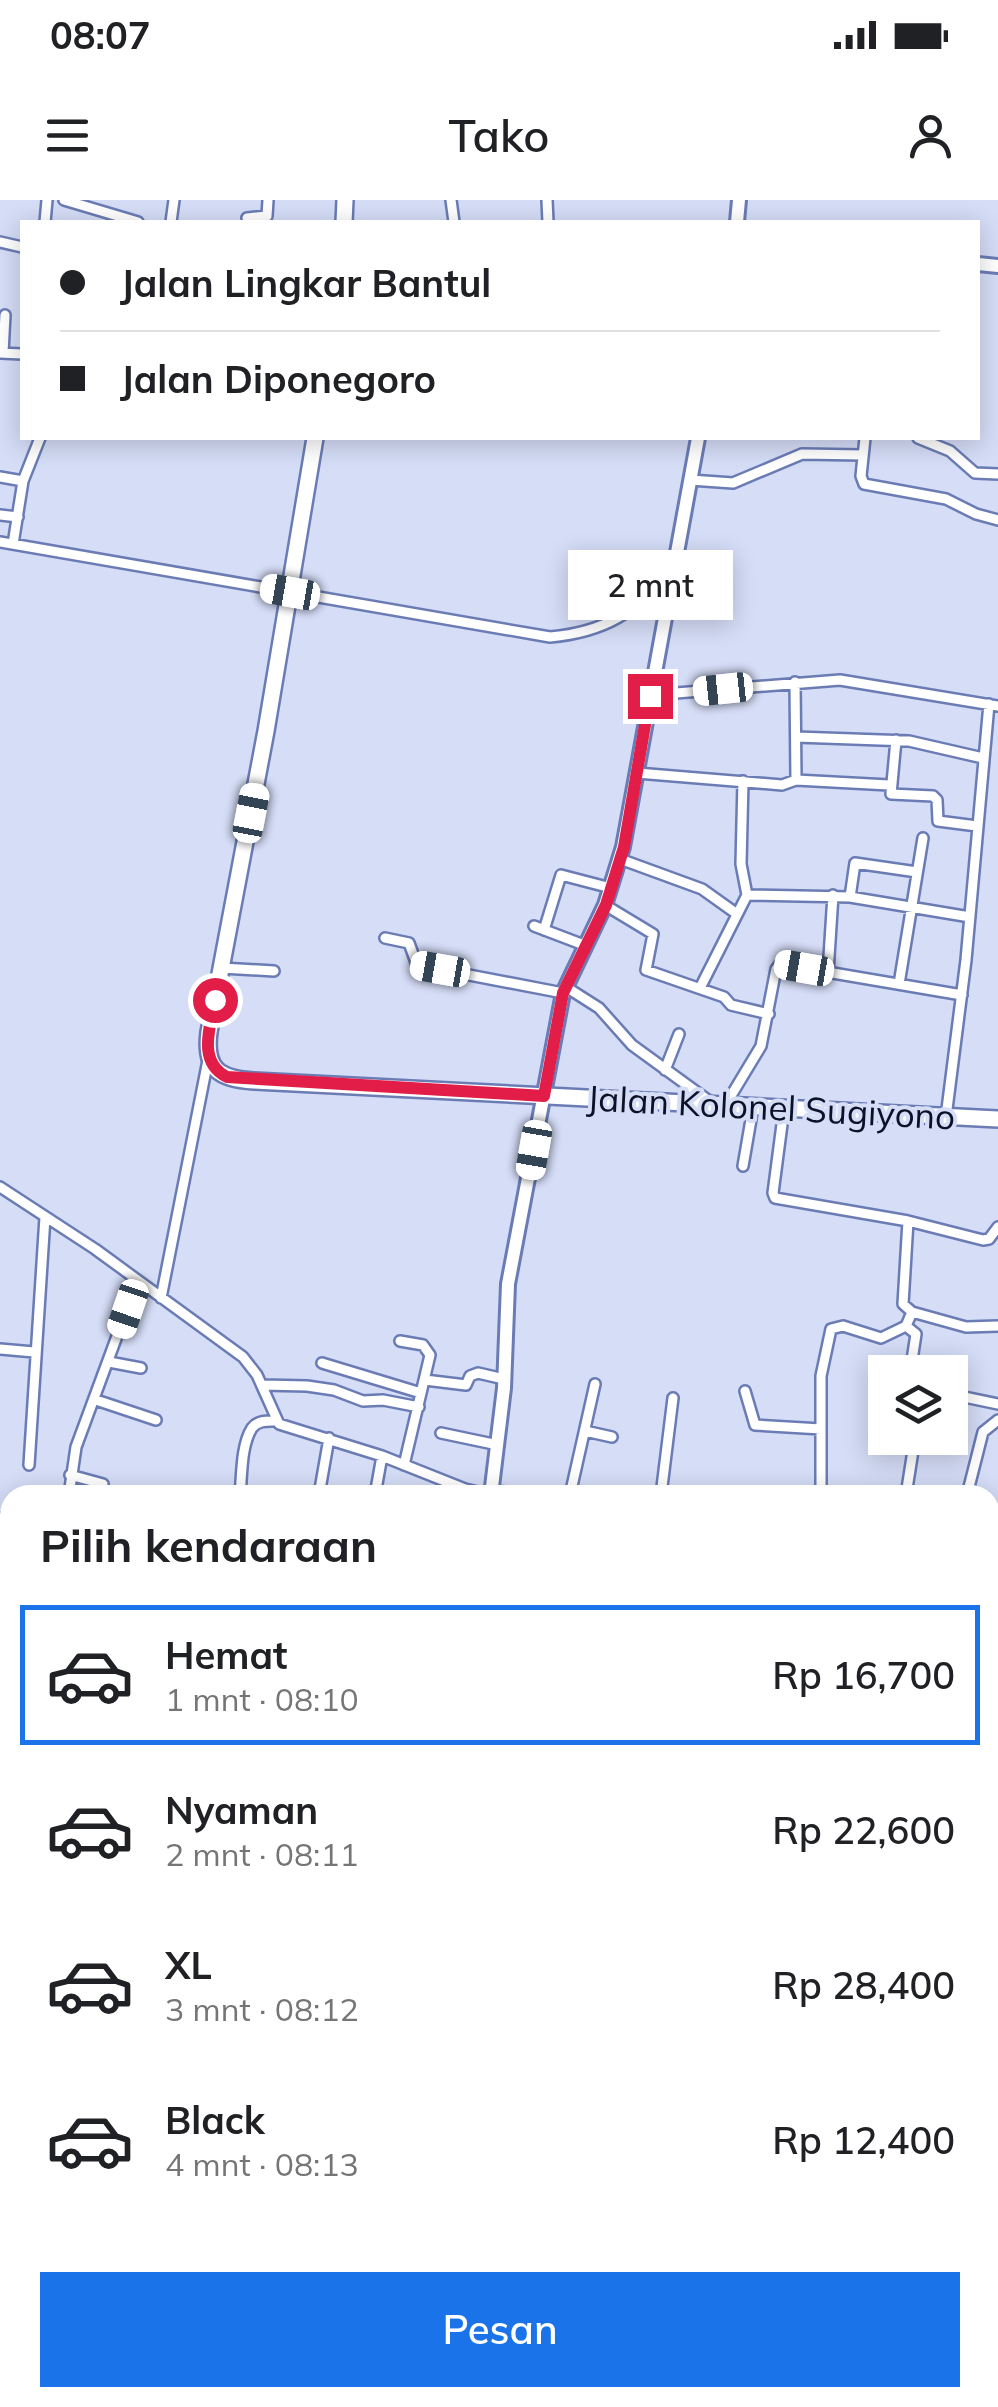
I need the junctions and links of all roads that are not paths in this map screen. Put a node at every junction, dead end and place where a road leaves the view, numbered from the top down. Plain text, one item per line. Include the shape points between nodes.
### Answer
1 (64, 200) edge
2 (268, 200) edge
3 (246, 218) dead end
4 (131, 220) edge
5 (5, 315) dead end
6 (1, 353) edge
7 (39, 440) edge
8 (315, 440) edge
9 (698, 440) edge
10 (865, 440) edge
11 (923, 440) edge
12 (863, 455) junction
13 (998, 474) edge
14 (0, 477) edge
15 (690, 480) junction
16 (23, 481) junction
17 (0, 514) edge
18 (18, 517) junction
19 (998, 520) edge
20 (0, 542) edge
21 (12, 544) junction
22 (673, 574) junction
23 (290, 592) junction
24 (795, 682) junction
25 (650, 696) junction
26 (994, 705) edge
27 (796, 737) junction
28 (896, 740) junction
29 (984, 758) junction
30 (636, 772) junction
31 (796, 780) junction
32 (743, 781) junction
33 (889, 786) junction
34 (978, 826) junction
35 (923, 838) dead end
36 (620, 859) junction
37 (917, 872) junction
38 (611, 888) junction
39 (747, 894) junction
40 (833, 896) junction
41 (850, 896) junction
42 (606, 905) junction
43 (910, 906) junction
44 (737, 914) junction
45 (970, 917) junction
46 (385, 938) dead end
47 (584, 946) junction
48 (222, 968) junction
49 (274, 971) dead end
50 (828, 972) junction
51 (900, 984) junction
52 (700, 988) junction
53 (564, 990) junction
54 (962, 994) junction
55 (769, 1014) junction
56 (679, 1034) dead end
57 (208, 1057) junction
58 (666, 1070) junction
59 (219, 1073) junction
60 (202, 1089) junction
61 (544, 1096) junction
62 (720, 1106) junction
63 (753, 1108) junction
64 (784, 1108) junction
65 (946, 1118) junction
66 (998, 1120) edge
67 (744, 1166) dead end
68 (0, 1186) edge
69 (44, 1216) junction
70 (908, 1221) junction
71 (998, 1227) edge
72 (137, 1282) junction
73 (161, 1298) junction
74 (912, 1312) junction
75 (906, 1326) junction
76 (998, 1326) edge
77 (400, 1341) dead end
78 (0, 1349) edge
79 (34, 1352) junction
80 (913, 1355) edge
81 (109, 1362) junction
82 (322, 1364) dead end
83 (141, 1368) dead end
84 (504, 1379) junction
85 (426, 1380) junction
86 (595, 1384) dead end
87 (262, 1385) junction
88 (745, 1391) dead end
89 (421, 1393) junction
90 (673, 1398) dead end
91 (968, 1398) edge
92 (96, 1400) junction
93 (998, 1404) edge
94 (418, 1407) junction
95 (156, 1420) dead end
96 (276, 1420) junction
97 (997, 1424) edge
98 (821, 1429) junction
99 (585, 1430) junction
100 (440, 1433) dead end
101 (612, 1437) dead end
102 (329, 1438) junction
103 (498, 1445) junction
104 (912, 1455) edge
105 (382, 1456) junction
106 (404, 1464) junction
107 (29, 1465) dead end
108 (70, 1476) junction
109 (104, 1484) dead end
110 (70, 1485) edge
111 (241, 1485) edge
112 (321, 1485) edge
113 (377, 1485) edge
114 (454, 1485) edge
115 (492, 1485) edge
116 (572, 1485) edge
117 (662, 1485) edge
118 (822, 1485) edge
119 (908, 1485) edge
120 (970, 1485) edge

1 - 4 street
2 - 3 street via 268,216
5 - 6 street
7 - 16 street
8 - 23 main road
9 - 15 main road
10 - 12 street
11 - 13 street via 950,451 975,473
12 - 15 street via 802,454 732,482
12 - 19 street via 866,484 946,499
14 - 16 street
15 - 22 main road
16 - 18 street
17 - 18 street
18 - 21 street
20 - 21 street
21 - 23 street
22 - 23 street via 616,621 550,637
22 - 25 main road
23 - 48 main road
24 - 25 street
24 - 26 street via 862,682
24 - 27 street
25 - 30 main road
26 - 29 street
27 - 28 street
27 - 31 street
28 - 29 street
28 - 33 street
29 - 34 street
30 - 32 street
30 - 36 main road
31 - 32 street
31 - 33 street
32 - 39 street
33 - 34 street via 892,795 936,797 938,821
34 - 45 street
35 - 37 street
36 - 38 main road
36 - 44 street via 702,889
37 - 41 street via 855,863
37 - 43 street
38 - 42 main road
38 - 47 street via 562,875 539,928
39 - 40 street
39 - 44 street
40 - 41 street
40 - 50 street
41 - 43 street
42 - 47 main road
42 - 52 street via 653,934 646,970
43 - 45 street
43 - 51 street
44 - 52 street
45 - 54 street
46 - 53 street via 409,942 416,965
47 - 53 main road
48 - 49 street
48 - 57 main road
50 - 51 street
50 - 55 street via 777,966
51 - 54 street
52 - 55 street
53 - 58 street via 600,1008 632,1045
53 - 61 main road
54 - 65 street
55 - 62 street via 758,1052
56 - 58 street
57 - 59 main road
57 - 60 street
58 - 62 street
59 - 60 street
59 - 61 main road, Jalan Kolonel Sugiyono via 242,1080
60 - 73 street
61 - 62 main road, Jalan Kolonel Sugiyono
61 - 84 main road via 508,1284
62 - 63 main road, Jalan Kolonel Sugiyono
63 - 64 main road, Jalan Kolonel Sugiyono
63 - 67 street
64 - 65 main road, Jalan Kolonel Sugiyono
64 - 70 street via 774,1197
65 - 66 main road, Jalan Kolonel Sugiyono
68 - 69 street
69 - 72 street
69 - 79 street
70 - 71 street via 984,1240
70 - 74 street via 903,1304
72 - 73 street
72 - 81 street
73 - 87 street via 243,1356
74 - 75 street
74 - 76 street via 966,1327
75 - 80 street via 916,1334
75 - 98 street via 881,1338 842,1326 830,1330 822,1362
77 - 85 street via 428,1350
78 - 79 street
79 - 107 street
81 - 83 street
81 - 92 street
82 - 89 street
84 - 85 street via 478,1373 466,1385
84 - 103 main road
85 - 89 street
86 - 99 street
87 - 94 street via 307,1386
87 - 96 street
88 - 98 street via 755,1424
89 - 94 street
90 - 117 street
91 - 93 street
92 - 95 street
92 - 108 street
94 - 106 street
96 - 102 street
96 - 111 street via 252,1427
97 - 120 street via 984,1430
98 - 118 street
99 - 101 street
99 - 116 street
100 - 103 street
102 - 105 street
102 - 112 street
103 - 115 main road
104 - 119 street
105 - 106 street
105 - 113 street
106 - 114 street
108 - 109 street
108 - 110 street

